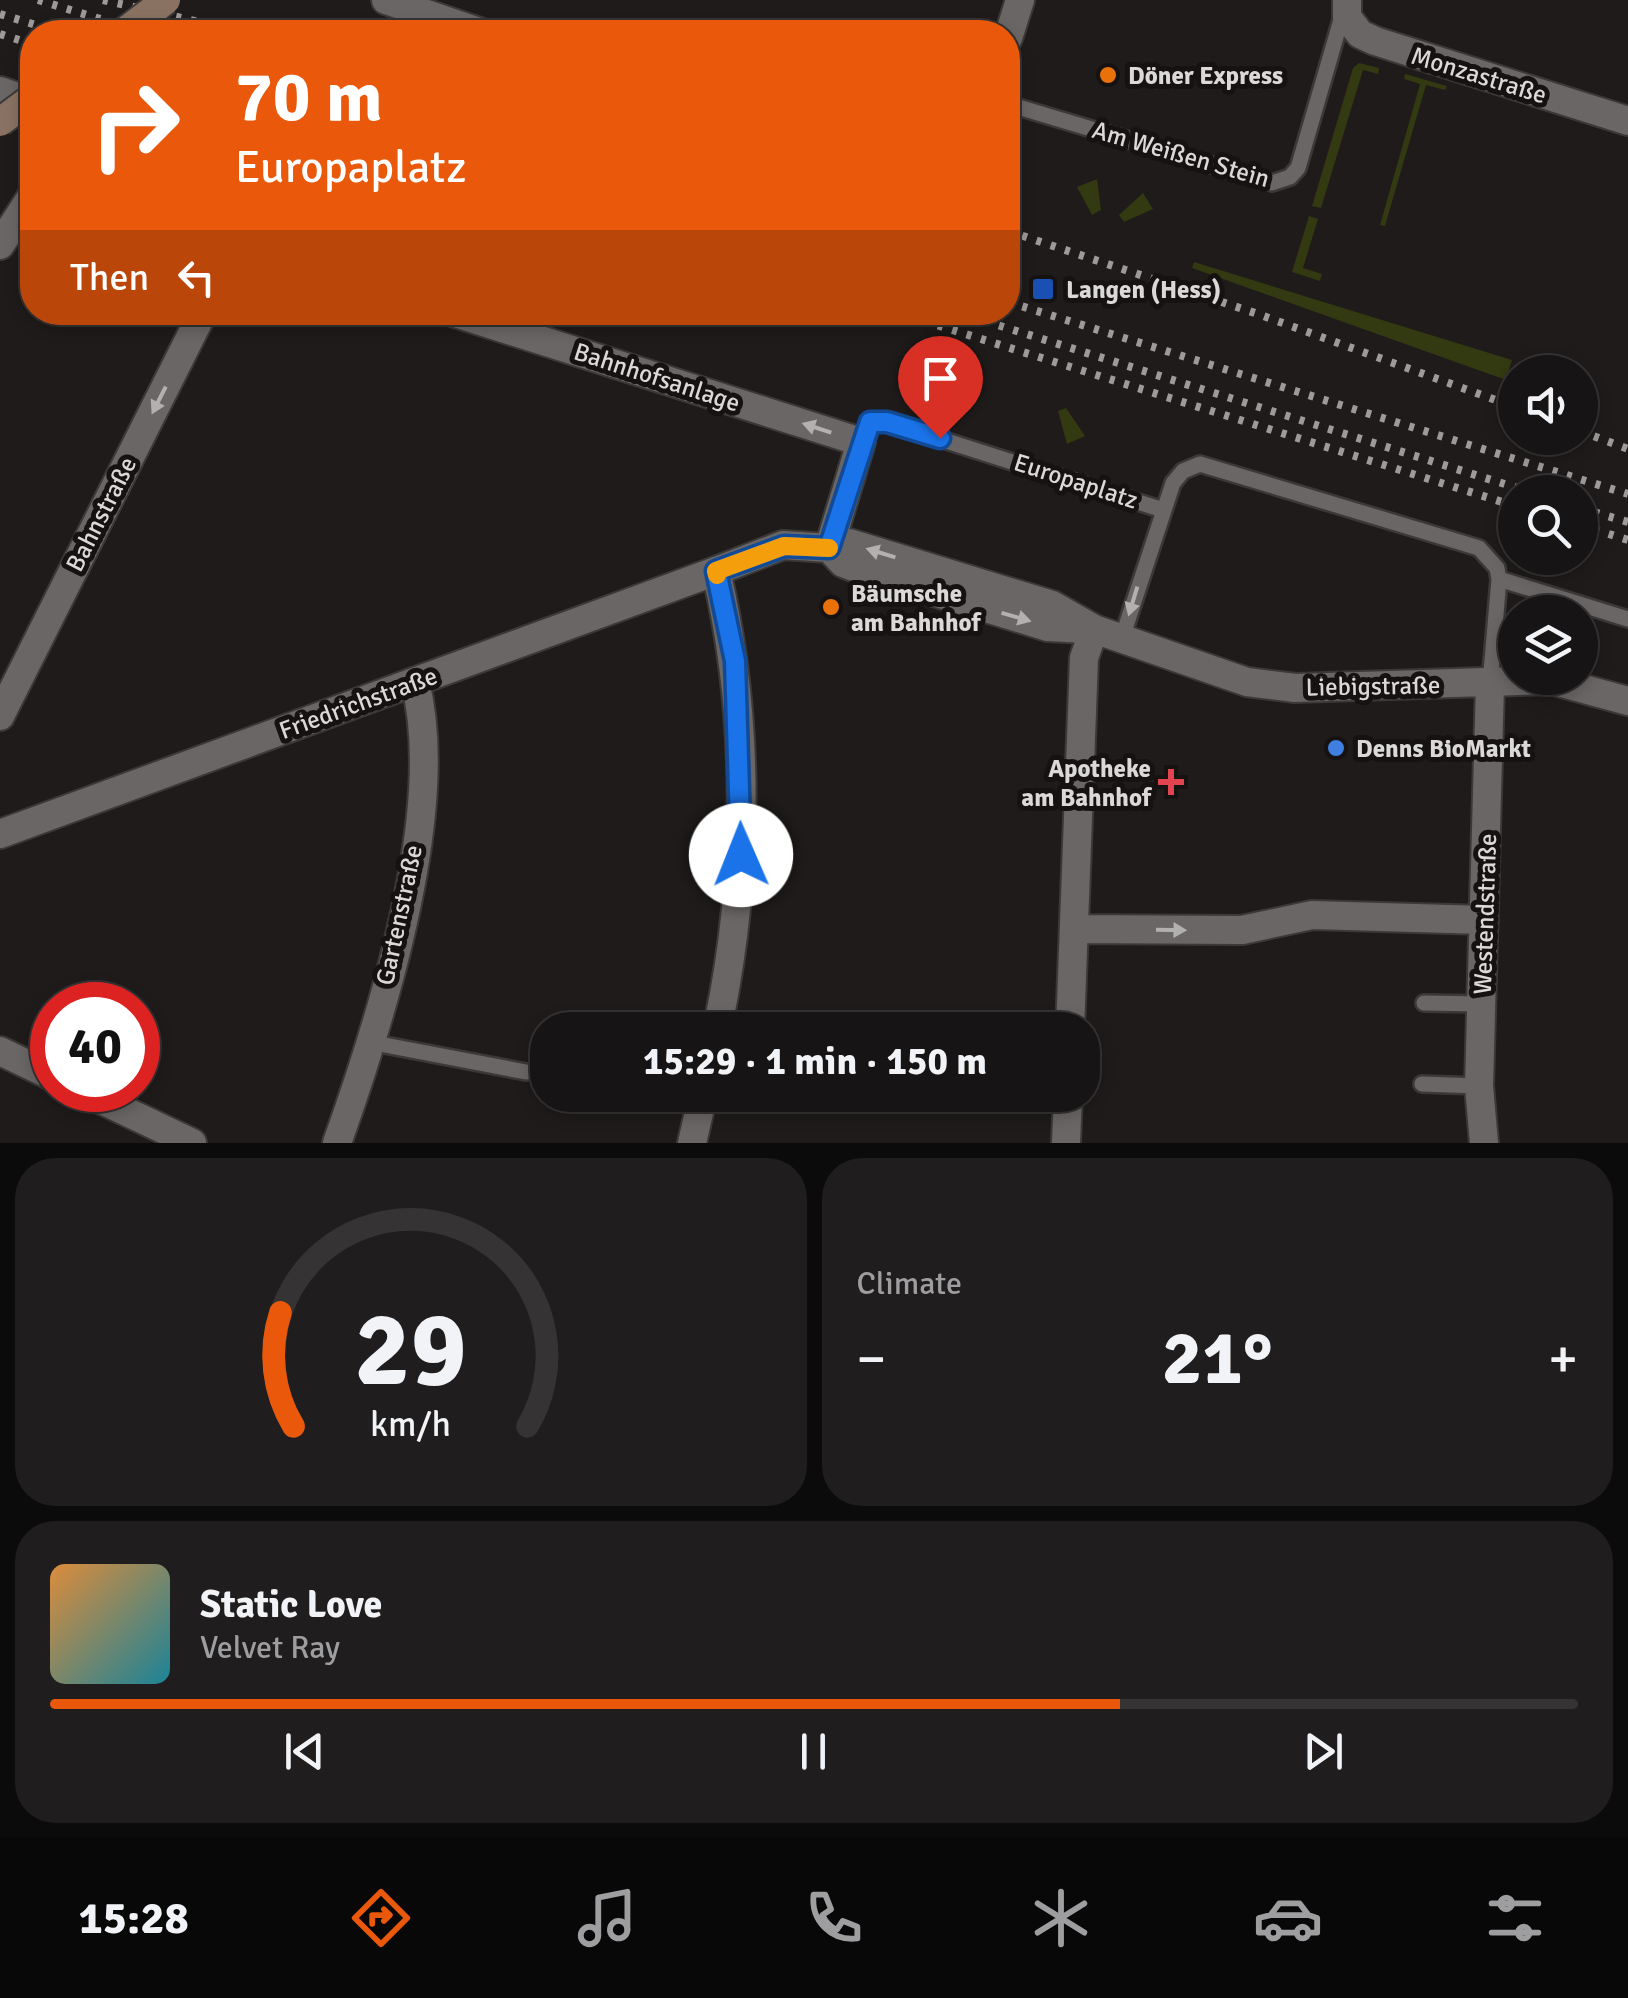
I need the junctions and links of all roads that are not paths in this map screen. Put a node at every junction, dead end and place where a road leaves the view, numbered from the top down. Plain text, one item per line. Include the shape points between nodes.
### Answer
1 (166, 0) edge
2 (386, 0) edge
3 (1346, 5) edge
4 (140, 20) edge
5 (444, 20) edge
6 (1020, 108) edge
7 (1628, 121) edge
8 (20, 214) edge
9 (0, 245) edge
10 (196, 325) edge
11 (493, 325) edge
12 (861, 442) junction
13 (1163, 510) junction
14 (829, 548) junction
15 (716, 571) junction
16 (1499, 579) junction
17 (1628, 619) edge
18 (1094, 630) junction
19 (1122, 638) junction
20 (415, 682) junction
21 (1490, 684) junction
22 (1628, 701) edge
23 (0, 716) edge
24 (0, 834) edge
25 (1484, 920) junction
26 (1074, 929) junction
27 (1424, 1002) dead end
28 (1482, 1004) junction
29 (720, 1012) edge
30 (1071, 1012) edge
31 (369, 1042) junction
32 (0, 1051) edge
33 (30, 1065) edge
34 (526, 1072) dead end
35 (1422, 1084) dead end
36 (1479, 1086) junction
37 (128, 1112) edge
38 (698, 1112) edge
39 (1067, 1112) edge
40 (192, 1143) edge
41 (337, 1143) edge
42 (692, 1143) edge
43 (1066, 1143) edge
44 (1484, 1143) edge

1 - 4 main road, bridge
2 - 5 street
3 - 6 lane, Am Weißen Stein via 1298,168 1282,182
3 - 7 street, Monzastraße via 1352,26 1376,42
8 - 9 street
10 -> 23 street, Bahnstraße
12 -> 11 street, Bahnhofsanlage
12 - 13 lane, Europaplatz via 870,422 887,422
12 - 14 street
13 - 16 lane via 1173,483 1200,464 1479,548
13 -> 19 lane, Europaplatz
14 - 15 street via 784,546
14 - 18 street via 849,543 1052,606
15 - 20 street, Friedrichstraße
15 - 29 street via 735,661 741,855
16 - 17 lane
16 - 21 lane
18 - 19 street
18 - 26 street via 1084,658
19 - 21 street, Liebigstraße via 1264,685
20 - 24 street, Friedrichstraße
20 - 31 street, Gartenstraße via 423,750 418,824
21 - 22 street, Liebigstraße via 1551,680
21 - 25 street, Westendstraße
26 -> 25 street via 1242,930 1312,914
25 - 28 street, Westendstraße
26 - 30 street
27 - 28 lane
28 - 36 street, Westendstraße
31 - 34 lane
31 - 41 street, Gartenstraße
32 - 33 street
35 - 36 lane
36 - 44 street, Westendstraße
37 - 40 street
38 - 42 street
39 - 43 street

